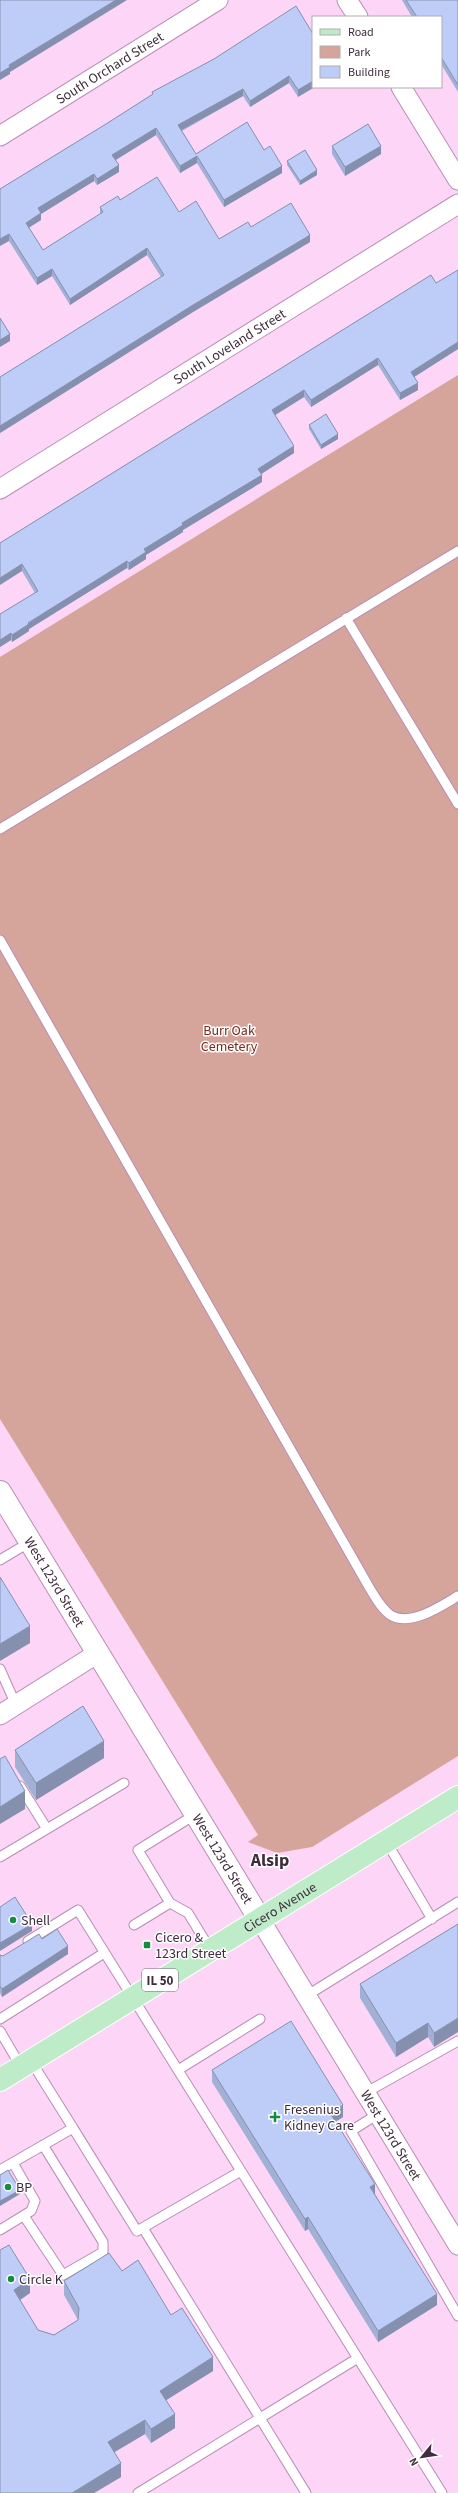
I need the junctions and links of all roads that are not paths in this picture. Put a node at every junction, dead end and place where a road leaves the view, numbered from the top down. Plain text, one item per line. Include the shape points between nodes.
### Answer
1 (218, 0) edge
2 (347, 0) edge
3 (357, 16) edge
4 (402, 88) edge
5 (0, 136) edge
6 (458, 180) edge
7 (458, 204) edge
8 (0, 489) edge
9 (458, 551) edge
10 (346, 618) junction
11 (458, 804) edge
12 (0, 829) edge
13 (0, 940) edge
14 (0, 1492) edge
15 (30, 1542) junction
16 (0, 1560) edge
17 (458, 1596) edge
18 (98, 1653) junction
19 (0, 1669) edge
20 (16, 1705) junction
21 (0, 1715) edge
22 (13, 1775) edge
23 (124, 1783) dead end
24 (458, 1797) edge
25 (196, 1814) junction
26 (47, 1829) junction
27 (386, 1841) junction
28 (0, 1856) edge
29 (458, 1902) edge
30 (170, 1903) junction
31 (259, 1918) junction
32 (432, 1919) junction
33 (134, 1925) dead end
34 (19, 1946) edge
35 (210, 1949) junction
36 (104, 1953) junction
37 (306, 1996) junction
38 (132, 1998) junction
39 (0, 2019) edge
40 (260, 2019) dead end
41 (0, 2032) edge
42 (458, 2041) edge
43 (26, 2064) junction
44 (178, 2070) junction
45 (0, 2080) edge
46 (365, 2093) junction
47 (378, 2114) junction
48 (73, 2128) junction
49 (43, 2145) junction
50 (13, 2163) junction
51 (0, 2170) edge
52 (240, 2171) junction
53 (24, 2216) junction
54 (143, 2228) junction
55 (0, 2230) edge
56 (458, 2245) edge
57 (458, 2316) edge
58 (358, 2358) junction
59 (260, 2418) junction
60 (138, 2493) edge
61 (306, 2493) edge
62 (442, 2493) edge

1 - 5 street, South Orchard Street
2 - 3 street
4 - 6 street
7 - 8 street, South Loveland Street
9 - 10 lane
10 - 11 lane
10 - 12 lane
13 - 17 lane via 373,1594 393,1616 410,1618
14 - 15 street, West 123rd Street
15 - 16 lane
15 - 18 street, West 123rd Street
18 - 20 street
18 - 25 street, West 123rd Street
19 - 20 lane
20 - 21 street
22 - 26 lane
23 - 26 lane
24 - 27 main road, Cicero Avenue / IL 50
25 - 30 lane via 138,1850
25 - 31 street, West 123rd Street
26 - 28 lane
27 - 31 main road, Cicero Avenue / IL 50
27 - 32 lane
29 - 32 lane
30 - 33 lane
30 - 35 lane via 188,1914
31 - 35 main road, Cicero Avenue / IL 50
31 - 37 street, West 123rd Street
32 - 37 lane
34 - 36 lane via 78,1910
35 - 38 main road, Cicero Avenue / IL 50
36 - 38 lane
36 - 39 lane
37 - 46 street, West 123rd Street
38 - 43 main road, Cicero Avenue / IL 50
38 - 44 lane
40 - 44 lane
41 - 43 lane
42 - 46 lane
43 - 45 main road, Cicero Avenue / IL 50
43 - 48 lane
44 - 52 lane
46 - 47 street, West 123rd Street
47 - 56 street, West 123rd Street
47 - 57 lane via 351,2131
48 - 49 lane
48 - 54 lane via 137,2231
49 - 50 lane
49 - 53 lane via 103,2242 103,2252 63,2275
50 - 51 lane
50 - 53 lane via 35,2201 31,2211
52 - 54 lane
52 - 58 lane
53 - 55 lane
54 - 59 lane
58 - 59 lane
58 - 62 lane
59 - 60 lane
59 - 61 lane

